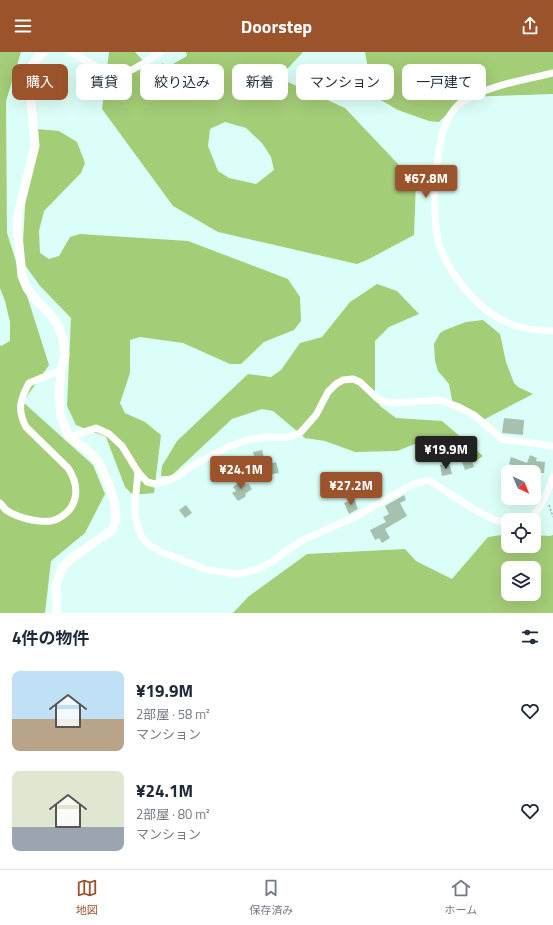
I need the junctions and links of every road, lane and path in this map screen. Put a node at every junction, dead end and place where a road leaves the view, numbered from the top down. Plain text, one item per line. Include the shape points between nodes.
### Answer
1 (43, 52) edge
2 (71, 52) edge
3 (161, 52) edge
4 (553, 73) edge
5 (553, 331) edge
6 (61, 370) junction
7 (69, 437) junction
8 (553, 446) edge
9 (138, 472) junction
10 (553, 477) edge
11 (546, 496) junction
12 (0, 503) edge
13 (537, 513) edge
14 (553, 518) edge
15 (501, 521) edge
16 (58, 613) edge

1 - 6 street via 33,64 29,78 35,146 17,224 22,276 27,288 58,325 63,339 65,355
2 - 3 street via 112,73 127,72
4 - 5 street via 480,92 460,102 451,112 440,141 435,209 437,236 444,259 462,287 486,310 501,319 519,327
6 - 7 street via 61,416
6 - 12 street via 29,383 22,397 20,409 26,427 72,474 76,486 75,499 70,509 58,519 47,521 23,518 6,510
7 - 9 street via 96,428 109,434 122,446
7 - 16 street via 98,460 115,504 116,520 112,530 62,568 56,585
8 - 9 street via 502,439 474,415 440,400 386,402 379,400 360,382 343,380 328,392 316,415 300,433 290,437 247,440 195,464 178,476 155,484 147,482
9 - 15 street via 134,498 135,516 141,536 149,545 164,553 219,572 239,574 258,569 305,539 428,480 473,508
10 - 11 street
11 - 13 street
11 - 14 path

